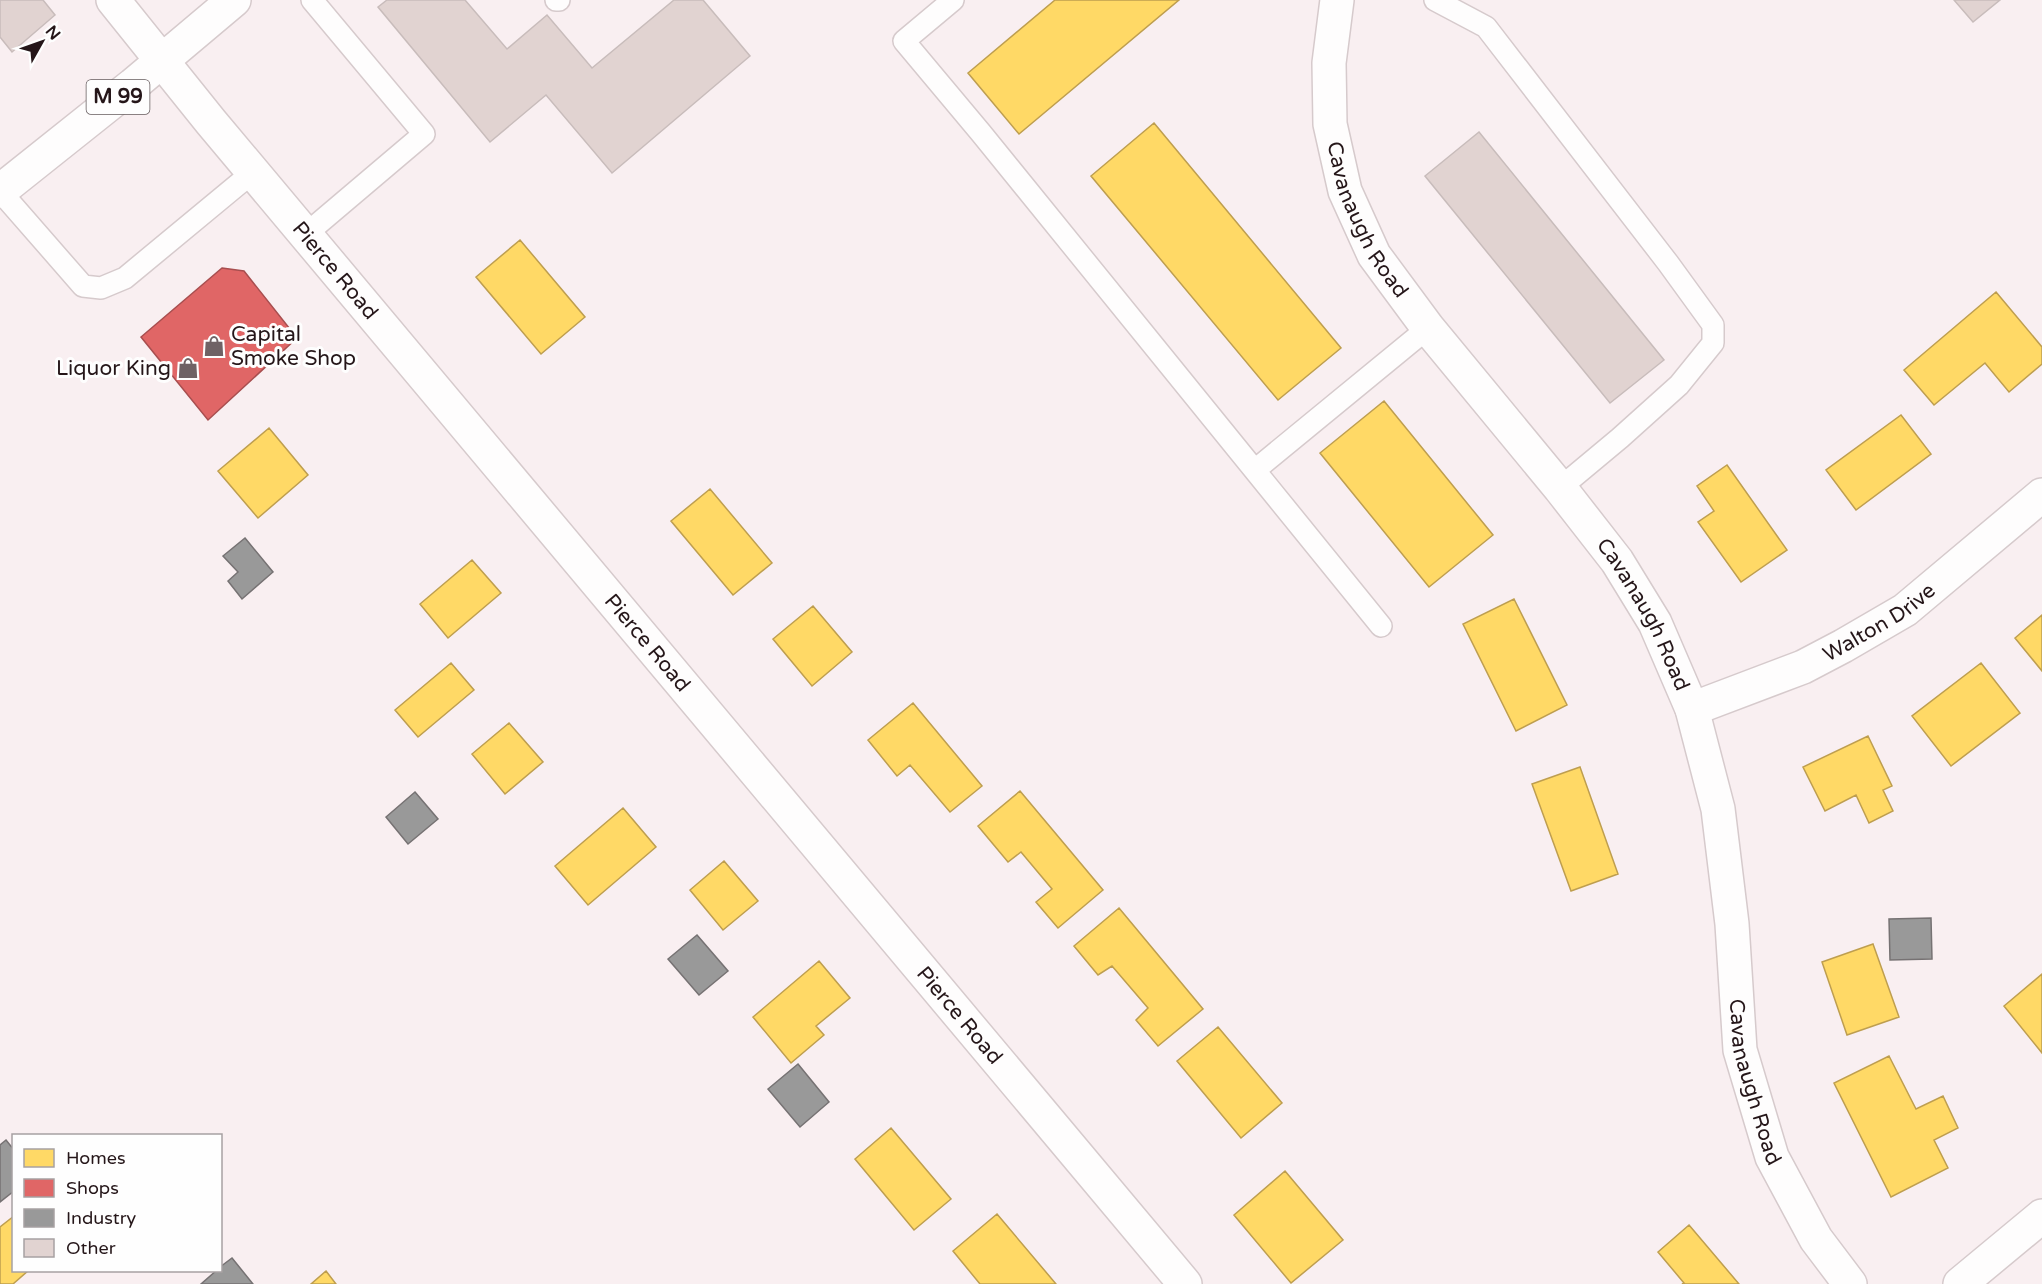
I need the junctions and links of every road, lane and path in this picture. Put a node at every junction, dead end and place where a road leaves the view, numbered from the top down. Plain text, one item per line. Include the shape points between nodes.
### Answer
1 (113, 0) edge
2 (234, 0) edge
3 (312, 0) edge
4 (953, 0) edge
5 (1337, 0) edge
6 (1435, 0) edge
7 (162, 61) junction
8 (253, 172) junction
9 (0, 191) edge
10 (306, 234) junction
11 (1428, 328) junction
12 (1255, 470) junction
13 (1560, 488) junction
14 (2042, 495) edge
15 (1381, 626) dead end
16 (1692, 709) junction
17 (2042, 1216) edge
18 (1185, 1284) edge
19 (1850, 1284) edge
20 (1960, 1284) edge

1 - 7 street, Pierce Road
2 - 7 street, M 99
3 - 10 lane via 424,134
4 - 12 lane via 904,41
5 - 11 street, Cavanaugh Road via 1329,63 1330,124 1345,191 1374,255
6 - 13 lane via 1486,27 1713,325 1713,343 1679,385
7 - 8 street, Pierce Road
7 - 9 street, M 99
8 - 9 lane via 125,278 101,288 83,286
8 - 10 street, Pierce Road
10 - 18 street, Pierce Road
11 - 12 lane
11 - 13 street, Cavanaugh Road
12 - 15 lane
13 - 16 street, Cavanaugh Road via 1617,561 1654,623
14 - 16 street, Walton Drive via 1905,610 1803,667
16 - 19 street, Cavanaugh Road via 1718,809 1732,924 1740,1050 1772,1157 1816,1239
17 - 20 street

